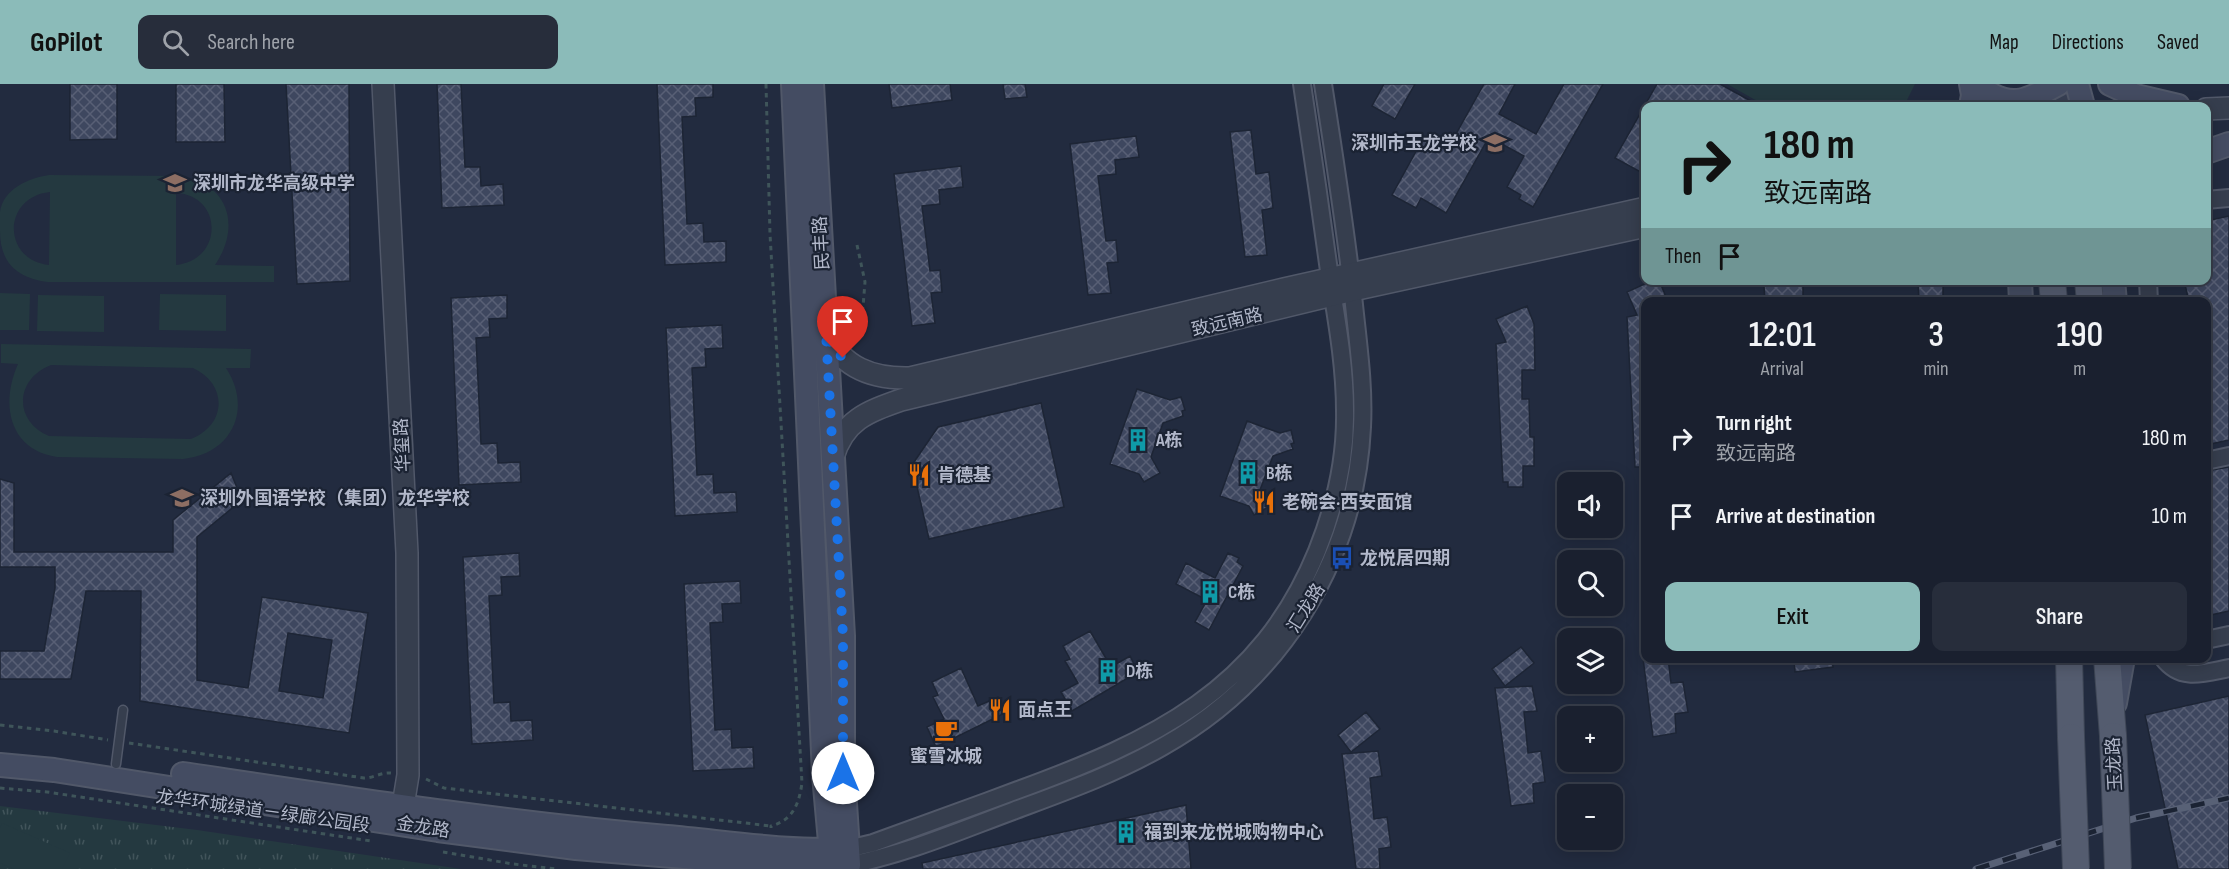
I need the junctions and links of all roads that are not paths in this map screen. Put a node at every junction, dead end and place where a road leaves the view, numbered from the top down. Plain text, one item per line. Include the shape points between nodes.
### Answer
1 (382, 84) edge
2 (793, 84) edge
3 (812, 84) edge
4 (1302, 84) edge
5 (1323, 84) edge
6 (2058, 84) edge
7 (2077, 84) edge
8 (2110, 84) edge
9 (1981, 95) edge
10 (2082, 102) edge
11 (2161, 102) edge
12 (2211, 108) edge
13 (2229, 108) edge
14 (2229, 144) edge
15 (2211, 145) edge
16 (2211, 150) edge
17 (2229, 198) edge
18 (2211, 200) edge
19 (1641, 209) edge
20 (1641, 227) edge
21 (1342, 285) junction
22 (826, 333) junction
23 (2229, 456) edge
24 (833, 457) junction
25 (2211, 460) edge
26 (2229, 635) edge
27 (2211, 639) edge
28 (2056, 663) edge
29 (2069, 663) edge
30 (2107, 663) edge
31 (2122, 663) edge
32 (2167, 663) edge
33 (2229, 668) edge
34 (123, 710) dead end
35 (2071, 725) junction
36 (2112, 729) junction
37 (0, 749) edge
38 (116, 764) junction
39 (0, 765) edge
40 (403, 806) junction
41 (840, 861) edge
42 (2076, 869) edge
43 (2118, 869) edge

1 - 40 street, 华玺路 via 407,553 408,775
2 - 41 main road, 民丰路 via 824,775
3 - 22 main road, 民丰路
4 - 21 street, 汇龙路
5 - 21 street, 汇龙路 via 1347,234
6 - 9 main road via 2026,99 2006,102
7 - 10 main road
8 - 11 main road
12 - 13 street
14 - 15 street
14 - 16 main road
17 - 18 street
19 - 21 street, 致远南路
20 - 21 street, 致远南路
21 - 22 street, 致远南路 via 910,378 892,378 857,367 832,347
21 - 24 street, 致远南路 via 901,400 852,424
21 - 41 street, 汇龙路 via 1362,399 1355,484 1328,572 1274,655 1224,705 1134,763 903,852
22 - 24 main road, 民丰路
23 - 25 street
24 - 41 main road, 民丰路 via 843,636
26 - 27 street
28 - 35 main road
29 - 35 main road
30 - 36 main road, 玉龙路
31 - 36 main road
32 - 33 street via 2184,674
34 - 38 lane
35 - 42 main road, bridge
36 - 43 main road, 玉龙路, bridge
37 - 38 main road, 金龙路
38 - 40 main road, 金龙路
39 - 41 main road, 金龙路 via 576,848 756,863
40 - 41 main road, 金龙路

